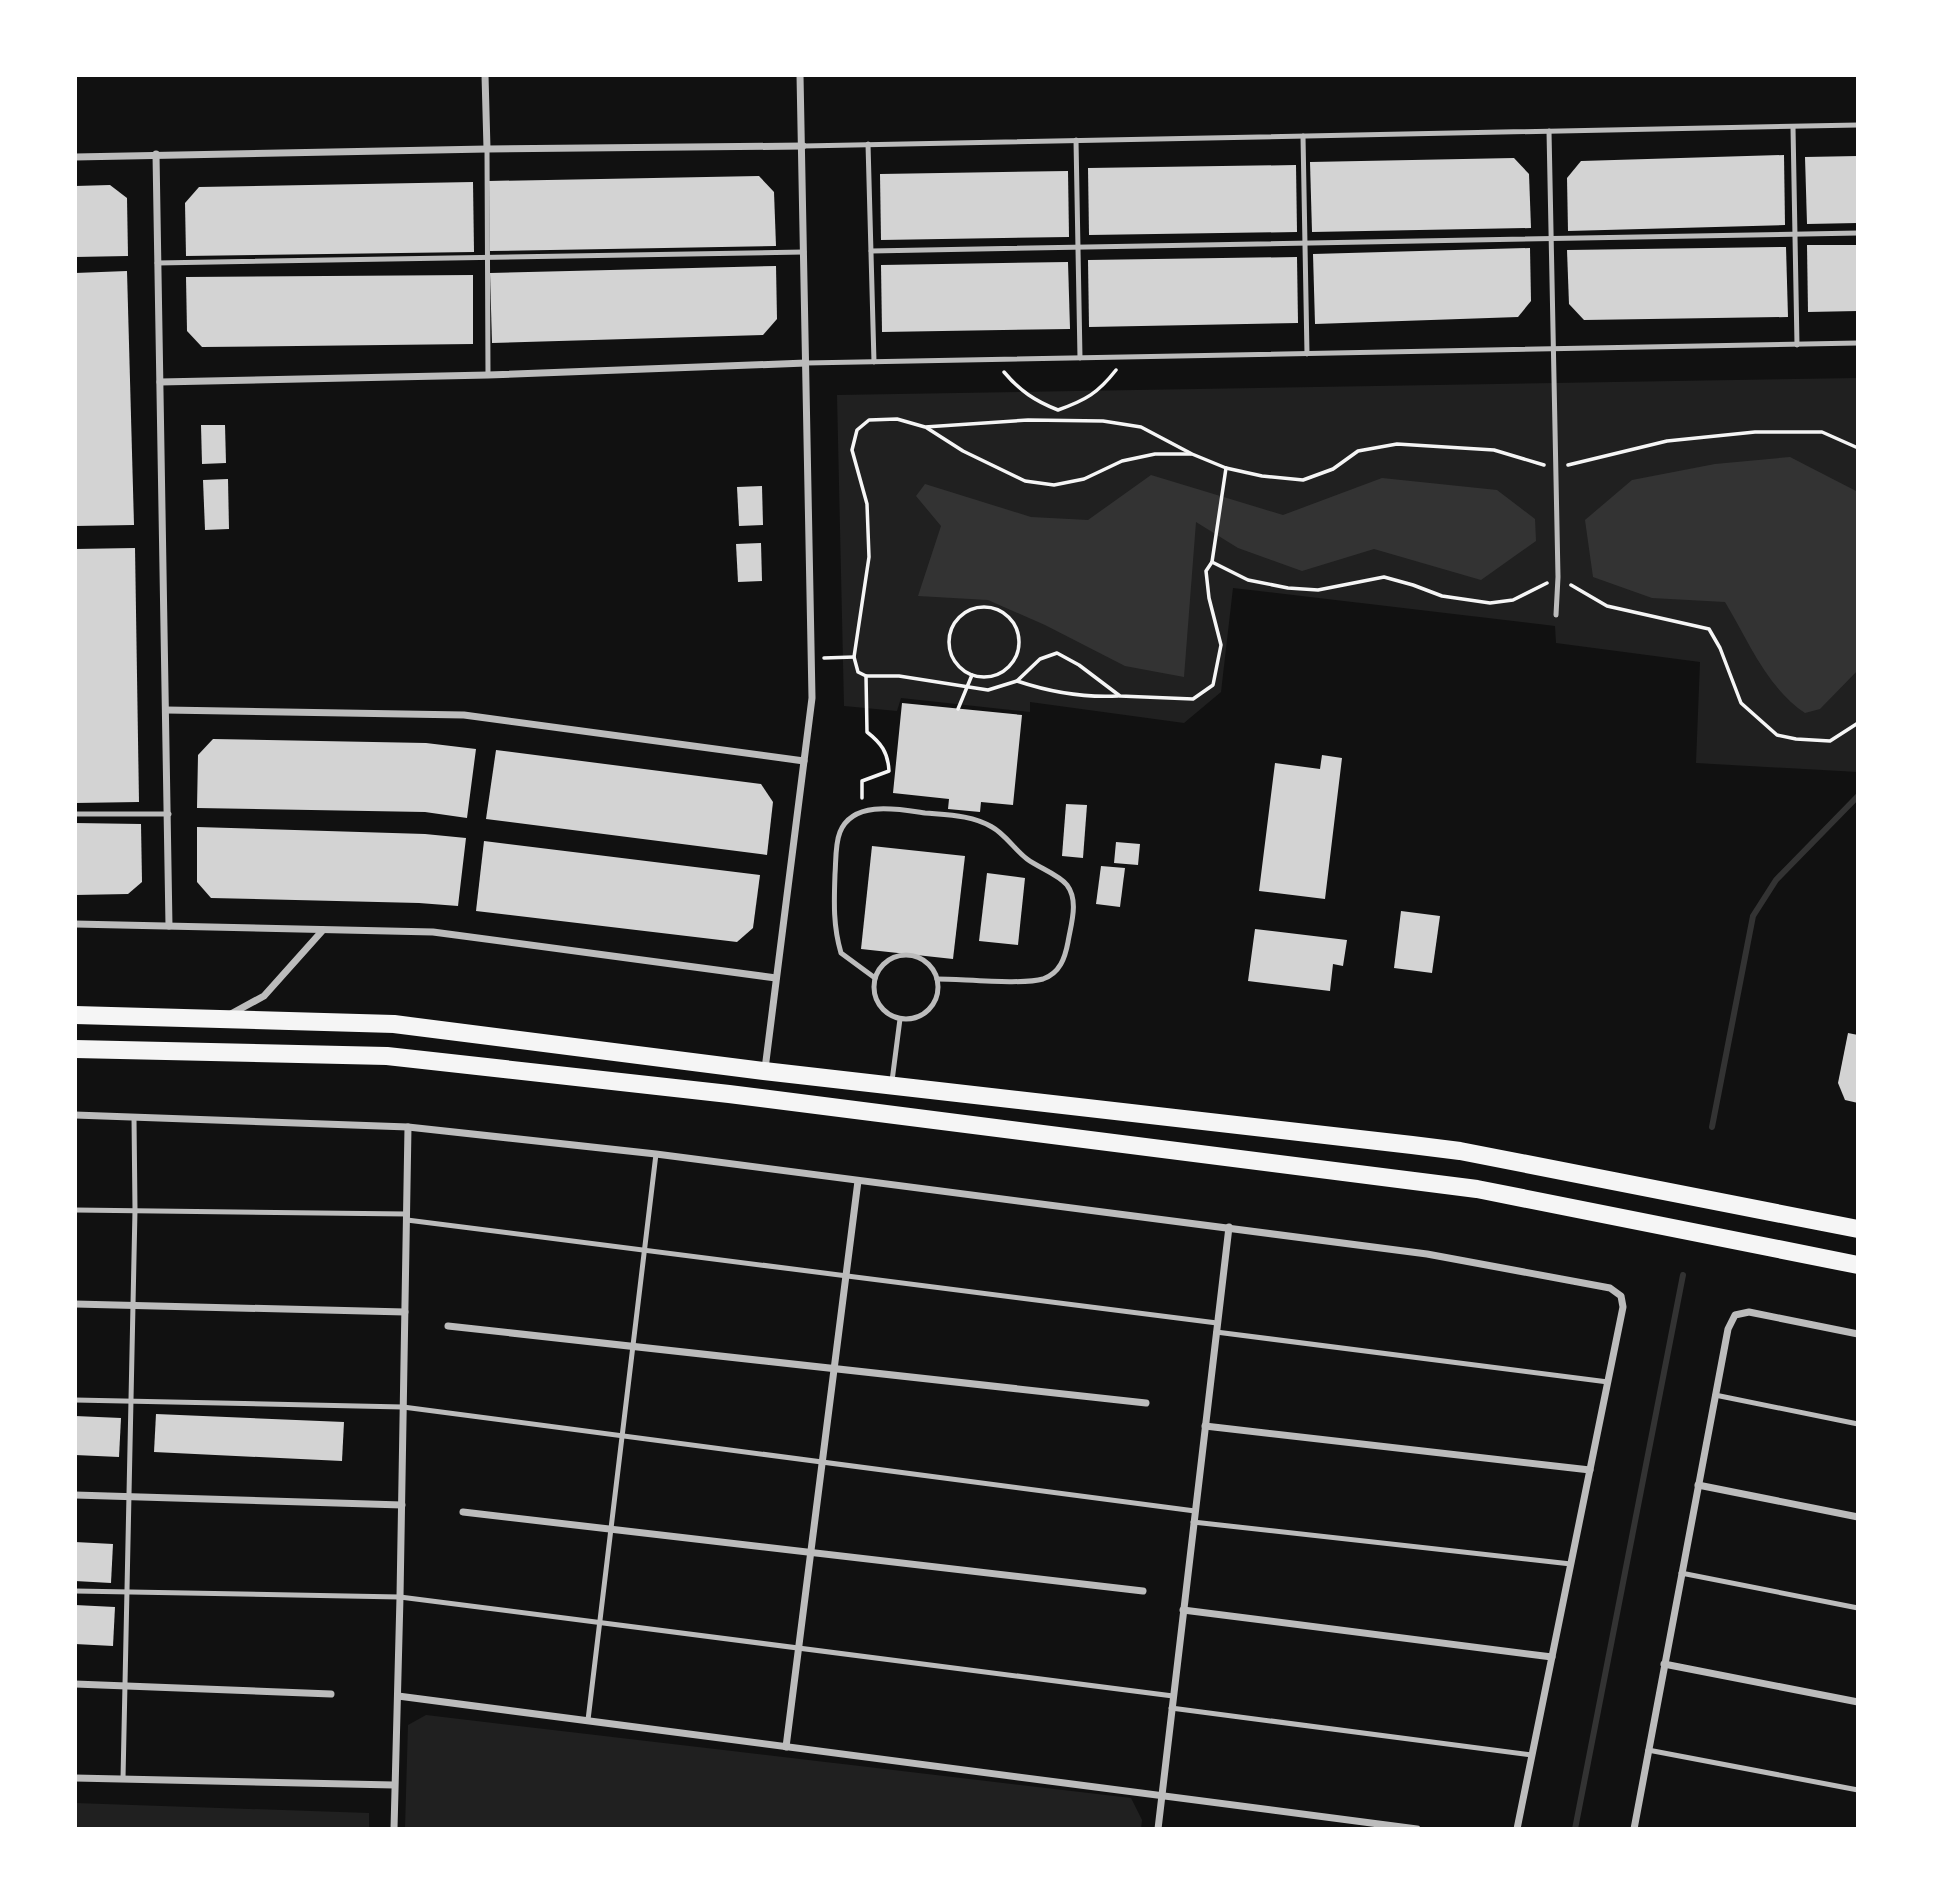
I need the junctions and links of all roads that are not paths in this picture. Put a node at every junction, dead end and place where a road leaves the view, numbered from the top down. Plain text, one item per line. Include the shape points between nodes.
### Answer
1 (485, 75) edge
2 (800, 75) edge
3 (1858, 125) edge
4 (1793, 127) junction
5 (1549, 131) junction
6 (1303, 136) junction
7 (1076, 140) junction
8 (867, 144) junction
9 (803, 146) junction
10 (487, 149) junction
11 (156, 154) junction
12 (75, 157) edge
13 (1858, 233) edge
14 (1795, 234) junction
15 (1551, 239) junction
16 (1305, 243) junction
17 (1078, 248) junction
18 (871, 251) junction
19 (804, 252) junction
20 (487, 258) junction
21 (158, 263) junction
22 (1858, 343) edge
23 (1797, 345) junction
24 (1553, 349) junction
25 (1307, 354) junction
26 (1080, 358) junction
27 (874, 362) junction
28 (806, 363) junction
29 (488, 375) junction
30 (160, 382) junction
31 (1556, 615) dead end
32 (166, 710) junction
33 (804, 761) junction
34 (75, 814) edge
35 (169, 814) junction
36 (75, 923) edge
37 (169, 926) junction
38 (323, 930) junction
39 (776, 978) junction
40 (875, 978) junction
41 (937, 979) junction
42 (75, 1015) edge
43 (222, 1019) junction
44 (900, 1019) junction
45 (75, 1049) edge
46 (764, 1071) junction
47 (892, 1084) junction
48 (75, 1115) edge
49 (134, 1118) junction
50 (408, 1128) junction
51 (656, 1154) junction
52 (858, 1181) junction
53 (75, 1210) edge
54 (135, 1210) junction
55 (407, 1217) junction
56 (1229, 1227) junction
57 (1858, 1229) edge
58 (644, 1251) junction
59 (1858, 1265) edge
60 (846, 1276) junction
61 (75, 1304) edge
62 (133, 1306) junction
63 (405, 1312) junction
64 (1217, 1324) junction
65 (448, 1326) dead end
66 (1216, 1332) junction
67 (1858, 1334) edge
68 (633, 1346) junction
69 (834, 1369) junction
70 (1608, 1382) junction
71 (1715, 1395) junction
72 (75, 1401) edge
73 (131, 1402) junction
74 (1146, 1403) dead end
75 (403, 1407) junction
76 (1858, 1424) edge
77 (1205, 1426) junction
78 (622, 1436) junction
79 (822, 1462) junction
80 (1590, 1471) junction
81 (1698, 1485) junction
82 (75, 1494) edge
83 (129, 1496) junction
84 (402, 1504) junction
85 (1195, 1511) junction
86 (463, 1512) dead end
87 (1858, 1517) edge
88 (1193, 1522) junction
89 (611, 1530) junction
90 (811, 1554) junction
91 (1571, 1564) junction
92 (1681, 1573) junction
93 (75, 1591) edge
94 (1143, 1591) dead end
95 (126, 1592) junction
96 (400, 1597) junction
97 (1858, 1608) edge
98 (1183, 1610) junction
99 (600, 1623) junction
100 (799, 1648) junction
101 (1552, 1657) junction
102 (1664, 1664) junction
103 (75, 1684) edge
104 (124, 1686) junction
105 (331, 1694) dead end
106 (398, 1696) junction
107 (1172, 1696) junction
108 (1858, 1702) edge
109 (1171, 1708) junction
110 (588, 1720) junction
111 (786, 1746) junction
112 (1648, 1750) junction
113 (1532, 1755) junction
114 (75, 1778) edge
115 (123, 1779) junction
116 (394, 1785) junction
117 (1858, 1790) edge
118 (1160, 1795) junction
119 (394, 1829) edge
120 (1158, 1829) edge
121 (1417, 1829) edge
122 (1517, 1829) edge
123 (1634, 1829) edge

1 - 10 street
2 - 9 street
3 - 4 lane
4 - 5 lane
4 - 14 lane
5 - 6 lane
5 - 15 lane
6 - 7 lane
6 - 16 lane
7 - 8 lane
7 - 17 lane
8 - 9 lane
8 - 18 lane
9 - 10 street
9 - 19 street
10 - 11 street
10 - 20 lane
11 - 12 street
11 - 21 street
13 - 14 lane
14 - 15 lane
14 - 23 lane
15 - 16 lane
15 - 24 lane
16 - 17 lane
16 - 25 lane
17 - 18 lane
17 - 26 lane
18 - 27 lane
19 - 20 lane
19 - 28 street
20 - 21 lane
20 - 29 lane
21 - 30 street
22 - 23 lane
23 - 24 lane
24 - 25 lane
24 - 31 lane
25 - 26 lane
26 - 27 lane
27 - 28 lane
28 - 29 street
28 - 33 street via 812,698
29 - 30 street
30 - 32 street
32 - 33 street via 464,715
32 - 35 street
33 - 39 street
34 - 35 lane
35 - 37 street
36 - 37 street
37 - 38 street
38 - 39 street via 433,932
38 - 43 street via 264,996
39 - 46 street
40 - 41 lane via 887,962 906,956 925,962
40 - 41 lane via 841,953 834,921 838,835 845,822 881,807 972,818 994,828 1029,861 1066,884 1073,897 1065,958 1043,979
40 - 44 lane via 876,999
41 - 44 lane via 938,989 929,1009 911,1019
42 - 43 main road
43 - 46 main road via 394,1024
44 - 47 lane
45 - 59 main road via 387,1056 729,1094 1477,1189
46 - 47 main road
47 - 57 main road via 1460,1152
48 - 49 street
49 - 50 street
49 - 54 lane
50 - 51 street
50 - 55 street
51 - 52 street
51 - 58 lane
52 - 56 street
52 - 60 street
53 - 54 lane
54 - 55 lane
54 - 62 lane
55 - 58 lane
55 - 63 street
56 - 64 street
56 - 70 street via 1427,1254 1610,1288 1621,1296 1623,1307
58 - 60 lane
58 - 68 lane
60 - 64 lane
60 - 69 street
61 - 62 street
62 - 63 street
62 - 73 lane
63 - 75 street
64 - 66 street
65 - 68 street
66 - 70 lane
66 - 77 street
67 - 71 street via 1749,1312 1735,1315
68 - 69 street
68 - 78 lane
69 - 74 street
69 - 79 street
70 - 80 street
71 - 76 lane
71 - 81 street
72 - 73 lane
73 - 75 lane
73 - 83 lane
75 - 78 lane
75 - 84 street
77 - 80 street
77 - 85 street
78 - 79 lane
78 - 89 lane
79 - 85 lane
79 - 90 street
80 - 91 street
81 - 87 street
81 - 92 street
82 - 83 street
83 - 84 street
83 - 95 lane
84 - 96 street
85 - 88 street
86 - 89 street
88 - 91 lane
88 - 98 street
89 - 90 street
89 - 99 lane
90 - 94 street
90 - 100 street
91 - 101 street
92 - 97 lane
92 - 102 street
93 - 95 lane
95 - 96 lane
95 - 104 lane
96 - 99 lane
96 - 106 street
98 - 101 street
98 - 107 street
99 - 100 lane
99 - 110 lane
100 - 107 lane
100 - 111 street
101 - 113 street
102 - 108 street
102 - 112 street
103 - 104 street
104 - 105 street
104 - 115 lane
106 - 110 street
106 - 116 street
107 - 109 street
109 - 113 lane
109 - 118 street
110 - 111 street
111 - 118 street
112 - 117 lane
112 - 123 street
113 - 122 street
114 - 115 street
115 - 116 street
116 - 119 street
118 - 120 street
118 - 121 street

